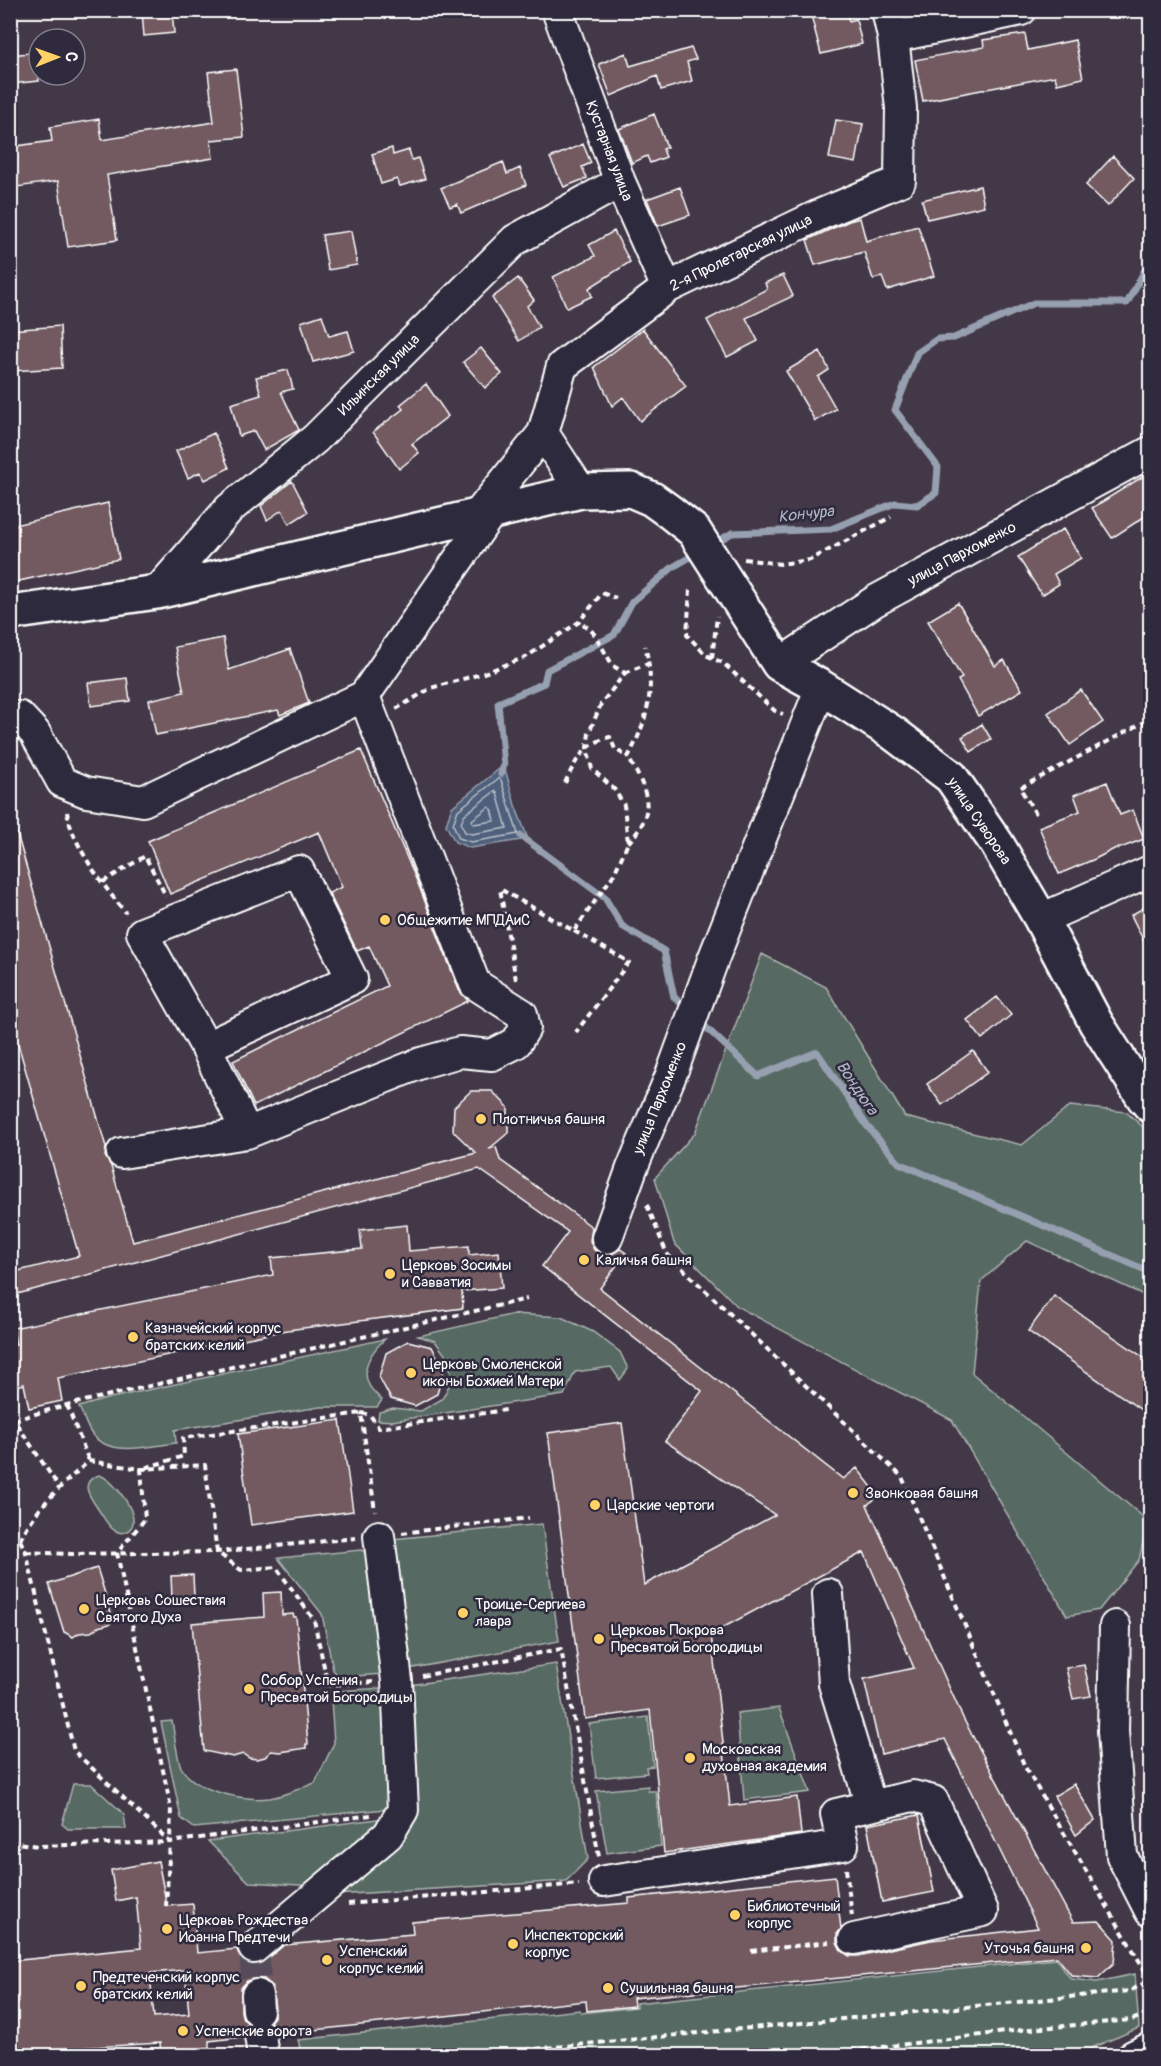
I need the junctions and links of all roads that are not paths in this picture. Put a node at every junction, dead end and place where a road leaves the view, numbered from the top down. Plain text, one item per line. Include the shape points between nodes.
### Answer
1 (557, 10) edge
2 (1021, 10) edge
3 (890, 24) edge
4 (620, 182) junction
5 (667, 288) junction
6 (543, 433) junction
7 (1150, 452) edge
8 (581, 491) junction
9 (483, 516) junction
10 (158, 592) junction
11 (10, 613) edge
12 (779, 664) junction
13 (821, 687) junction
14 (364, 696) junction
15 (10, 717) edge
16 (1150, 870) edge
17 (1041, 919) junction
18 (206, 1047) junction
19 (1150, 1105) edge
20 (247, 1133) junction
21 (122, 1153) dead end
22 (607, 1238) dead end
23 (379, 1536) road end
24 (828, 1594) dead end
25 (1115, 1626) dead end
26 (871, 1806) junction
27 (604, 1881) dead end
28 (1150, 1911) edge
29 (854, 1939) road end
30 (254, 1948) dead end
31 (1150, 2048) edge
32 (1133, 2055) edge

1 - 4 street, Кустарная улица
2 - 3 street
3 - 5 street, 2-я Пролетарская улица via 901,108 900,181
4 - 5 street, Кустарная улица
4 - 10 street, Ильинская улица via 515,240 315,439 229,509
5 - 6 street, 2-я Пролетарская улица via 562,366
6 - 8 street
6 - 9 street, 2-я Пролетарская улица
7 - 12 street, улица Пархоменко via 875,601
8 - 9 main road
8 - 12 main road, улица Суворова via 631,490 652,499 694,531 730,565
9 - 10 main road
9 - 14 street, 2-я Пролетарская улица
10 - 11 main road
12 - 13 main road, улица Суворова
13 - 17 main road, улица Суворова via 893,733 951,777
13 - 22 street, улица Пархоменко
14 - 15 street via 143,801 86,792 62,782 35,733 20,717
14 - 20 street via 475,984 522,1014 525,1028 516,1043 492,1055 460,1052 421,1063
16 - 17 street
17 - 19 main road, улица Суворова via 1096,1023
18 - 18 street via 352,979 299,871 142,933
18 - 20 street
20 - 21 street
23 - 30 street via 397,1681 403,1810 388,1835
24 - 26 street via 834,1684
25 - 28 street via 1113,1731 1122,1856
26 - 27 street via 836,1814 843,1845
26 - 29 street via 913,1796 933,1801 983,1911
31 - 32 street

